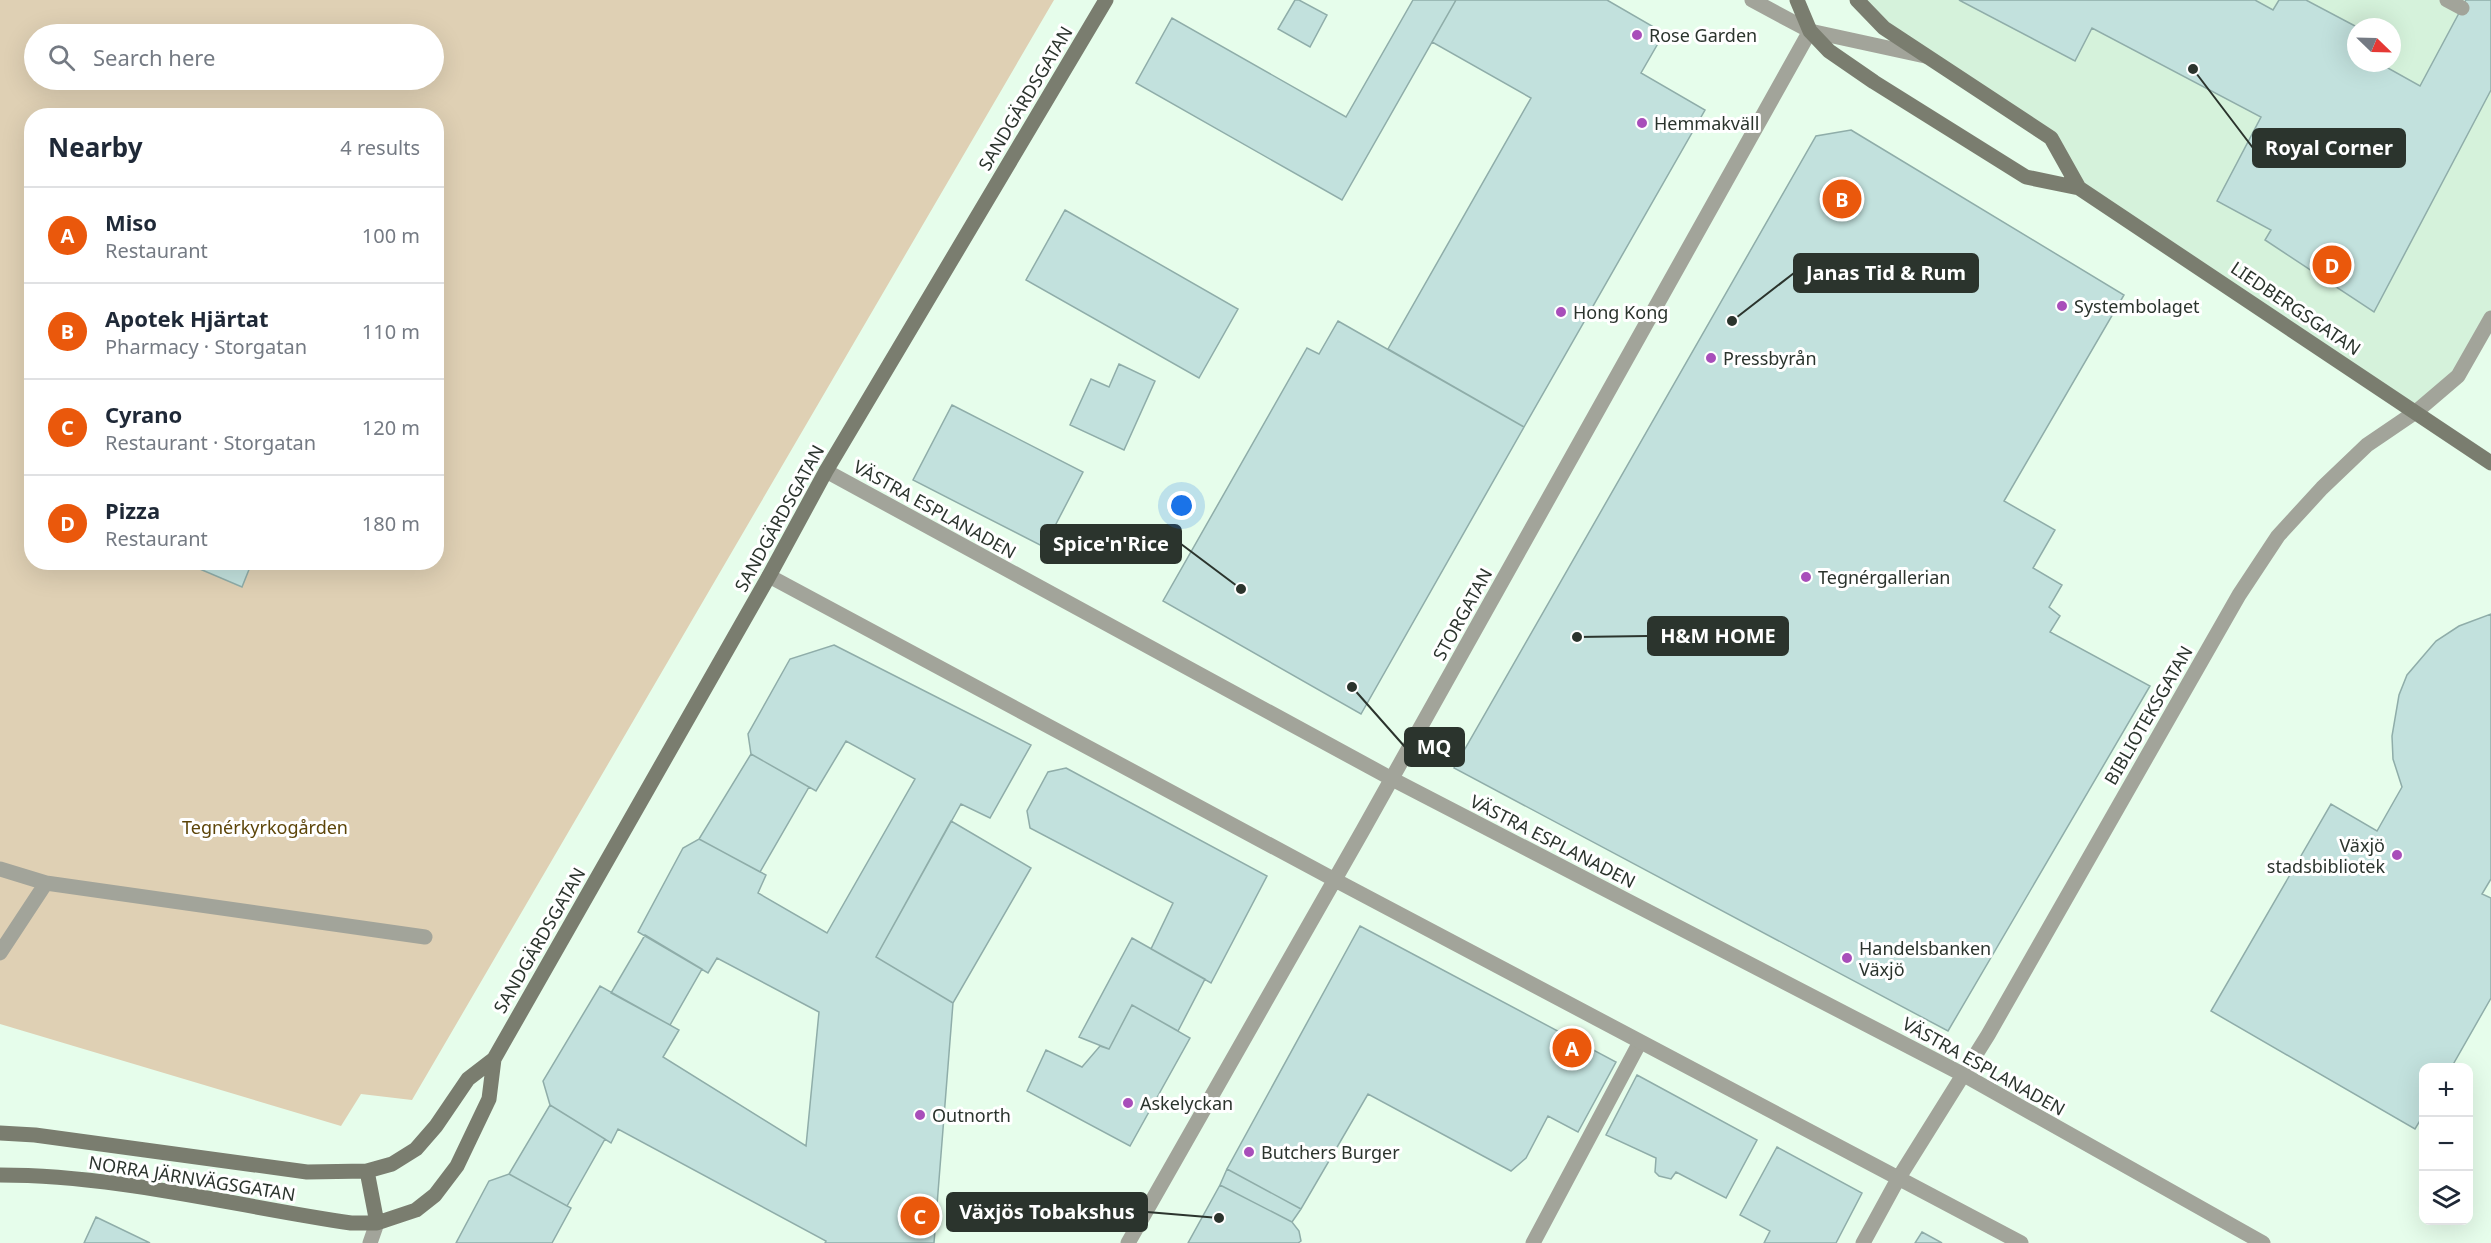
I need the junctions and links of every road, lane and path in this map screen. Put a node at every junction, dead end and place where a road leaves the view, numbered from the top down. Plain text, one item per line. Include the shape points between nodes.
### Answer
1 (1106, 0) edge
2 (1752, 0) edge
3 (1797, 0) edge
4 (1857, 0) edge
5 (2447, 0) edge
6 (2462, 8) dead end
7 (1810, 31) junction
8 (1931, 57) junction
9 (2079, 188) junction
10 (2491, 318) edge
11 (2417, 411) junction
12 (2491, 463) edge
13 (826, 471) junction
14 (769, 576) junction
15 (1392, 779) junction
16 (0, 869) edge
17 (1335, 880) junction
18 (46, 883) junction
19 (425, 938) dead end
20 (0, 953) edge
21 (1640, 1042) junction
22 (494, 1059) junction
23 (1964, 1075) junction
24 (0, 1133) edge
25 (367, 1171) junction
26 (0, 1175) edge
27 (1898, 1179) junction
28 (377, 1223) junction
29 (370, 1243) edge
30 (1128, 1243) edge
31 (1533, 1243) edge
32 (1863, 1243) edge
33 (2021, 1243) edge
34 (2263, 1243) edge

1 - 13 street, SANDGÄRDSGATAN
2 - 7 street, LIEDBERGSGATAN
3 - 7 street
4 - 8 street, LIEDBERGSGATAN via 1884,28
5 - 6 street
7 - 8 street, LIEDBERGSGATAN
7 - 9 street, LIEDBERGSGATAN via 1841,60 2026,177
7 - 15 street, STORGATAN
8 - 9 street, LIEDBERGSGATAN via 2051,138
9 - 11 street, LIEDBERGSGATAN
10 - 11 street, BIBLIOTEKSGATAN via 2458,376
11 - 12 street, LIEDBERGSGATAN
11 - 23 street, BIBLIOTEKSGATAN via 2367,445 2278,536 2239,595
13 - 14 street, SANDGÄRDSGATAN
13 - 15 street, VÄSTRA ESPLANADEN
14 - 17 street
14 - 22 street, SANDGÄRDSGATAN
15 - 17 street, STORGATAN
15 - 23 street, VÄSTRA ESPLANADEN
16 - 18 street
17 - 21 street
17 - 30 street, STORGATAN
18 - 19 street
18 - 20 street
21 - 27 street
21 - 31 street
22 - 25 street, SANDGÄRDSGATAN via 468,1079 416,1149 392,1164
22 - 28 street, SANDGÄRDSGATAN via 489,1099 457,1166 435,1195 416,1210
23 - 27 street, BIBLIOTEKSGATAN
23 - 34 street, VÄSTRA ESPLANADEN
24 - 25 street, NORRA JÄRNVÄGSGATAN via 307,1172
25 - 28 street
26 - 28 street, NORRA JÄRNVÄGSGATAN via 51,1175 351,1223
27 - 32 street, BIBLIOTEKSGATAN
27 - 33 street
28 - 29 street

